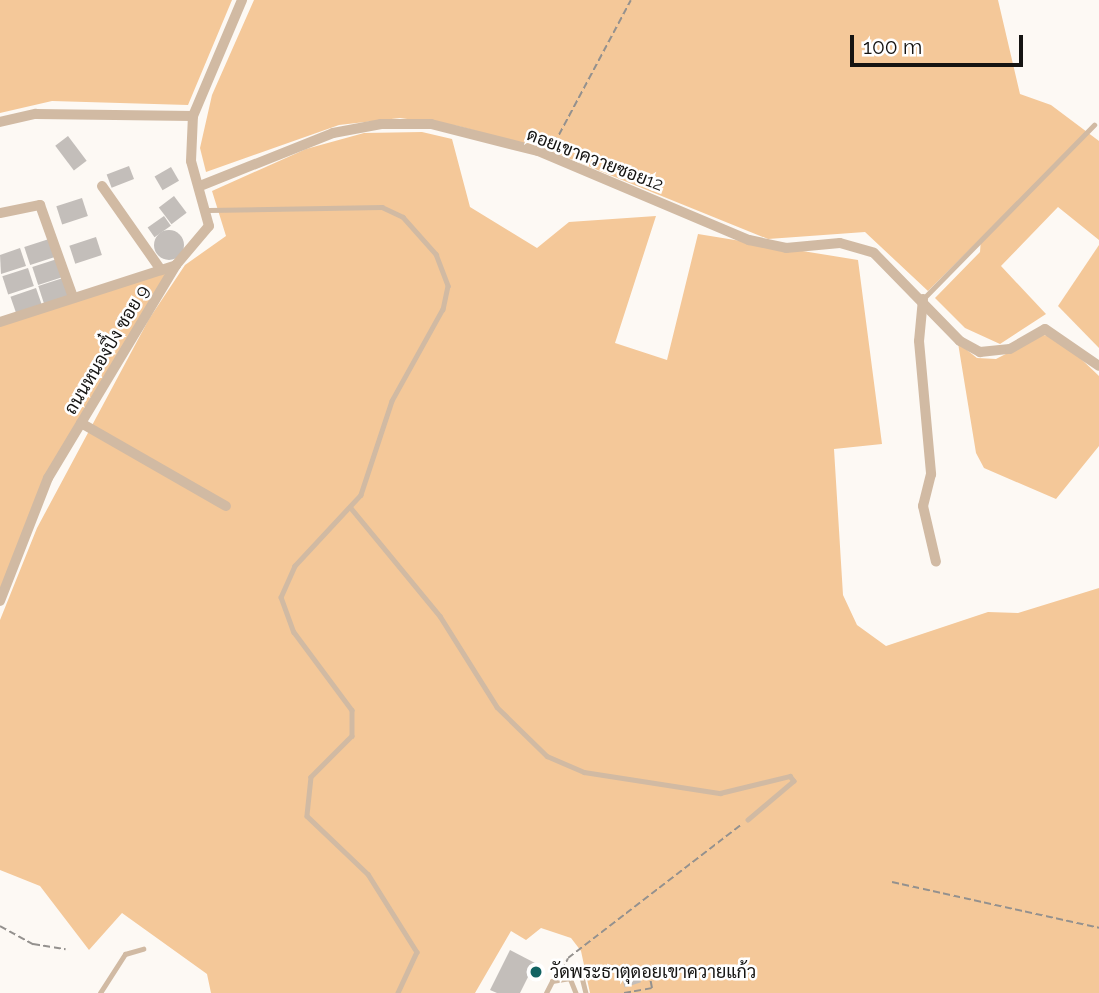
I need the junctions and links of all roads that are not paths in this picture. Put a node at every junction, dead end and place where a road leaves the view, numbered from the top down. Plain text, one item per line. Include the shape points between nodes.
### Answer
1 (242, 0) edge
2 (193, 116) junction
3 (0, 122) edge
4 (1094, 125) dead end
5 (102, 186) dead end
6 (200, 186) junction
7 (209, 210) junction
8 (0, 213) edge
9 (176, 265) junction
10 (161, 270) junction
11 (73, 298) junction
12 (923, 299) junction
13 (1, 320) edge
14 (1099, 366) edge
15 (81, 423) junction
16 (226, 506) dead end
17 (351, 508) junction
18 (936, 562) dead end
19 (0, 601) edge
20 (748, 820) road end
21 (143, 950) dead end
22 (570, 978) junction
23 (100, 993) edge
24 (398, 993) edge
25 (546, 993) edge
26 (576, 993) edge
27 (586, 993) edge

1 - 2 street
2 - 3 street via 36,114
2 - 6 street via 191,161
4 - 12 lane
5 - 10 street
6 - 7 street
6 - 12 street, ดอยเขาควายซอย12 via 333,132 382,124 431,124 547,155 749,240 786,248 840,243 874,253
7 - 9 street, ถนนหนองปึ๋ง ซอย 9 via 209,226
7 - 17 lane via 382,206 403,217 436,254 448,286 443,309 392,401
8 - 11 street via 40,205
9 - 10 street
9 - 15 street, ถนนหนองปึ๋ง ซอย 9
10 - 11 street
11 - 13 street
12 - 14 street, ดอยเขาควายซอย12 via 960,341 980,352 1010,349 1045,328
12 - 18 street via 919,341 931,474 923,506
15 - 16 street
15 - 19 street, ถนนหนองปึ๋ง ซอย 9 via 48,478
17 - 20 lane via 440,616 497,707 547,756 584,772 720,793 790,776 794,781
17 - 24 lane via 295,566 281,597 294,632 352,710 352,736 312,776 307,816 368,874 417,952
21 - 23 lane via 125,954
22 - 25 lane via 559,978
22 - 26 lane
22 - 27 lane via 580,969

